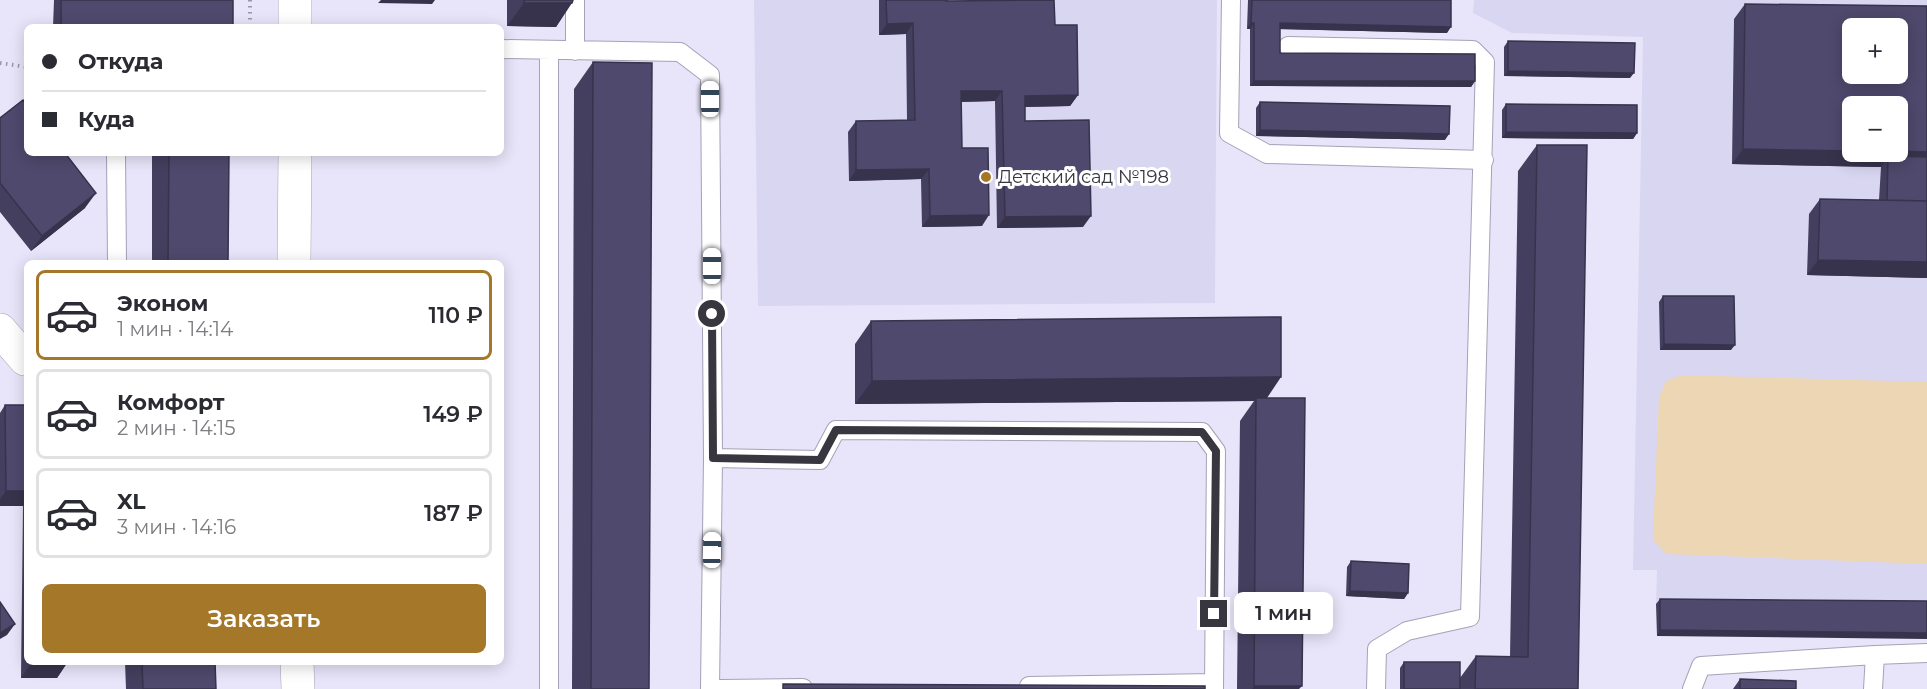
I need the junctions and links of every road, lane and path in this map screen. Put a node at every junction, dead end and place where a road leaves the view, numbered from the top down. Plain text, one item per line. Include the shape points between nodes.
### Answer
1 (250, 0) edge
2 (295, 0) edge
3 (575, 0) edge
4 (1231, 0) edge
5 (250, 24) edge
6 (295, 24) edge
7 (1288, 46) dead end
8 (504, 49) edge
9 (549, 51) junction
10 (575, 51) junction
11 (0, 63) edge
12 (24, 67) edge
13 (116, 156) edge
14 (295, 156) edge
15 (1484, 160) junction
16 (117, 260) edge
17 (294, 260) edge
18 (0, 330) edge
19 (24, 358) edge
20 (713, 458) junction
21 (1927, 653) edge
22 (1875, 655) junction
23 (297, 665) edge
24 (1013, 686) edge
25 (1214, 686) edge
26 (826, 688) edge
27 (298, 689) edge
28 (549, 689) edge
29 (710, 689) edge
30 (720, 689) edge
31 (1376, 689) edge
32 (1692, 689) edge
33 (1873, 689) edge

1 - 5 path
2 - 6 street
3 - 10 lane
4 - 15 lane via 1229,133 1267,154
7 - 15 lane via 1473,50 1485,62
8 - 9 lane
9 - 10 lane
9 - 28 lane
10 - 20 lane via 680,52 710,75
11 - 12 path
13 - 16 lane
14 - 17 street
15 - 31 lane via 1470,617 1407,631 1377,649
18 - 19 street
20 - 25 lane via 820,460 836,430 1202,432 1216,451
20 - 29 lane
21 - 22 lane
22 - 32 lane via 1701,666
22 - 33 lane
23 - 27 street
24 - 25 lane
26 - 30 lane

